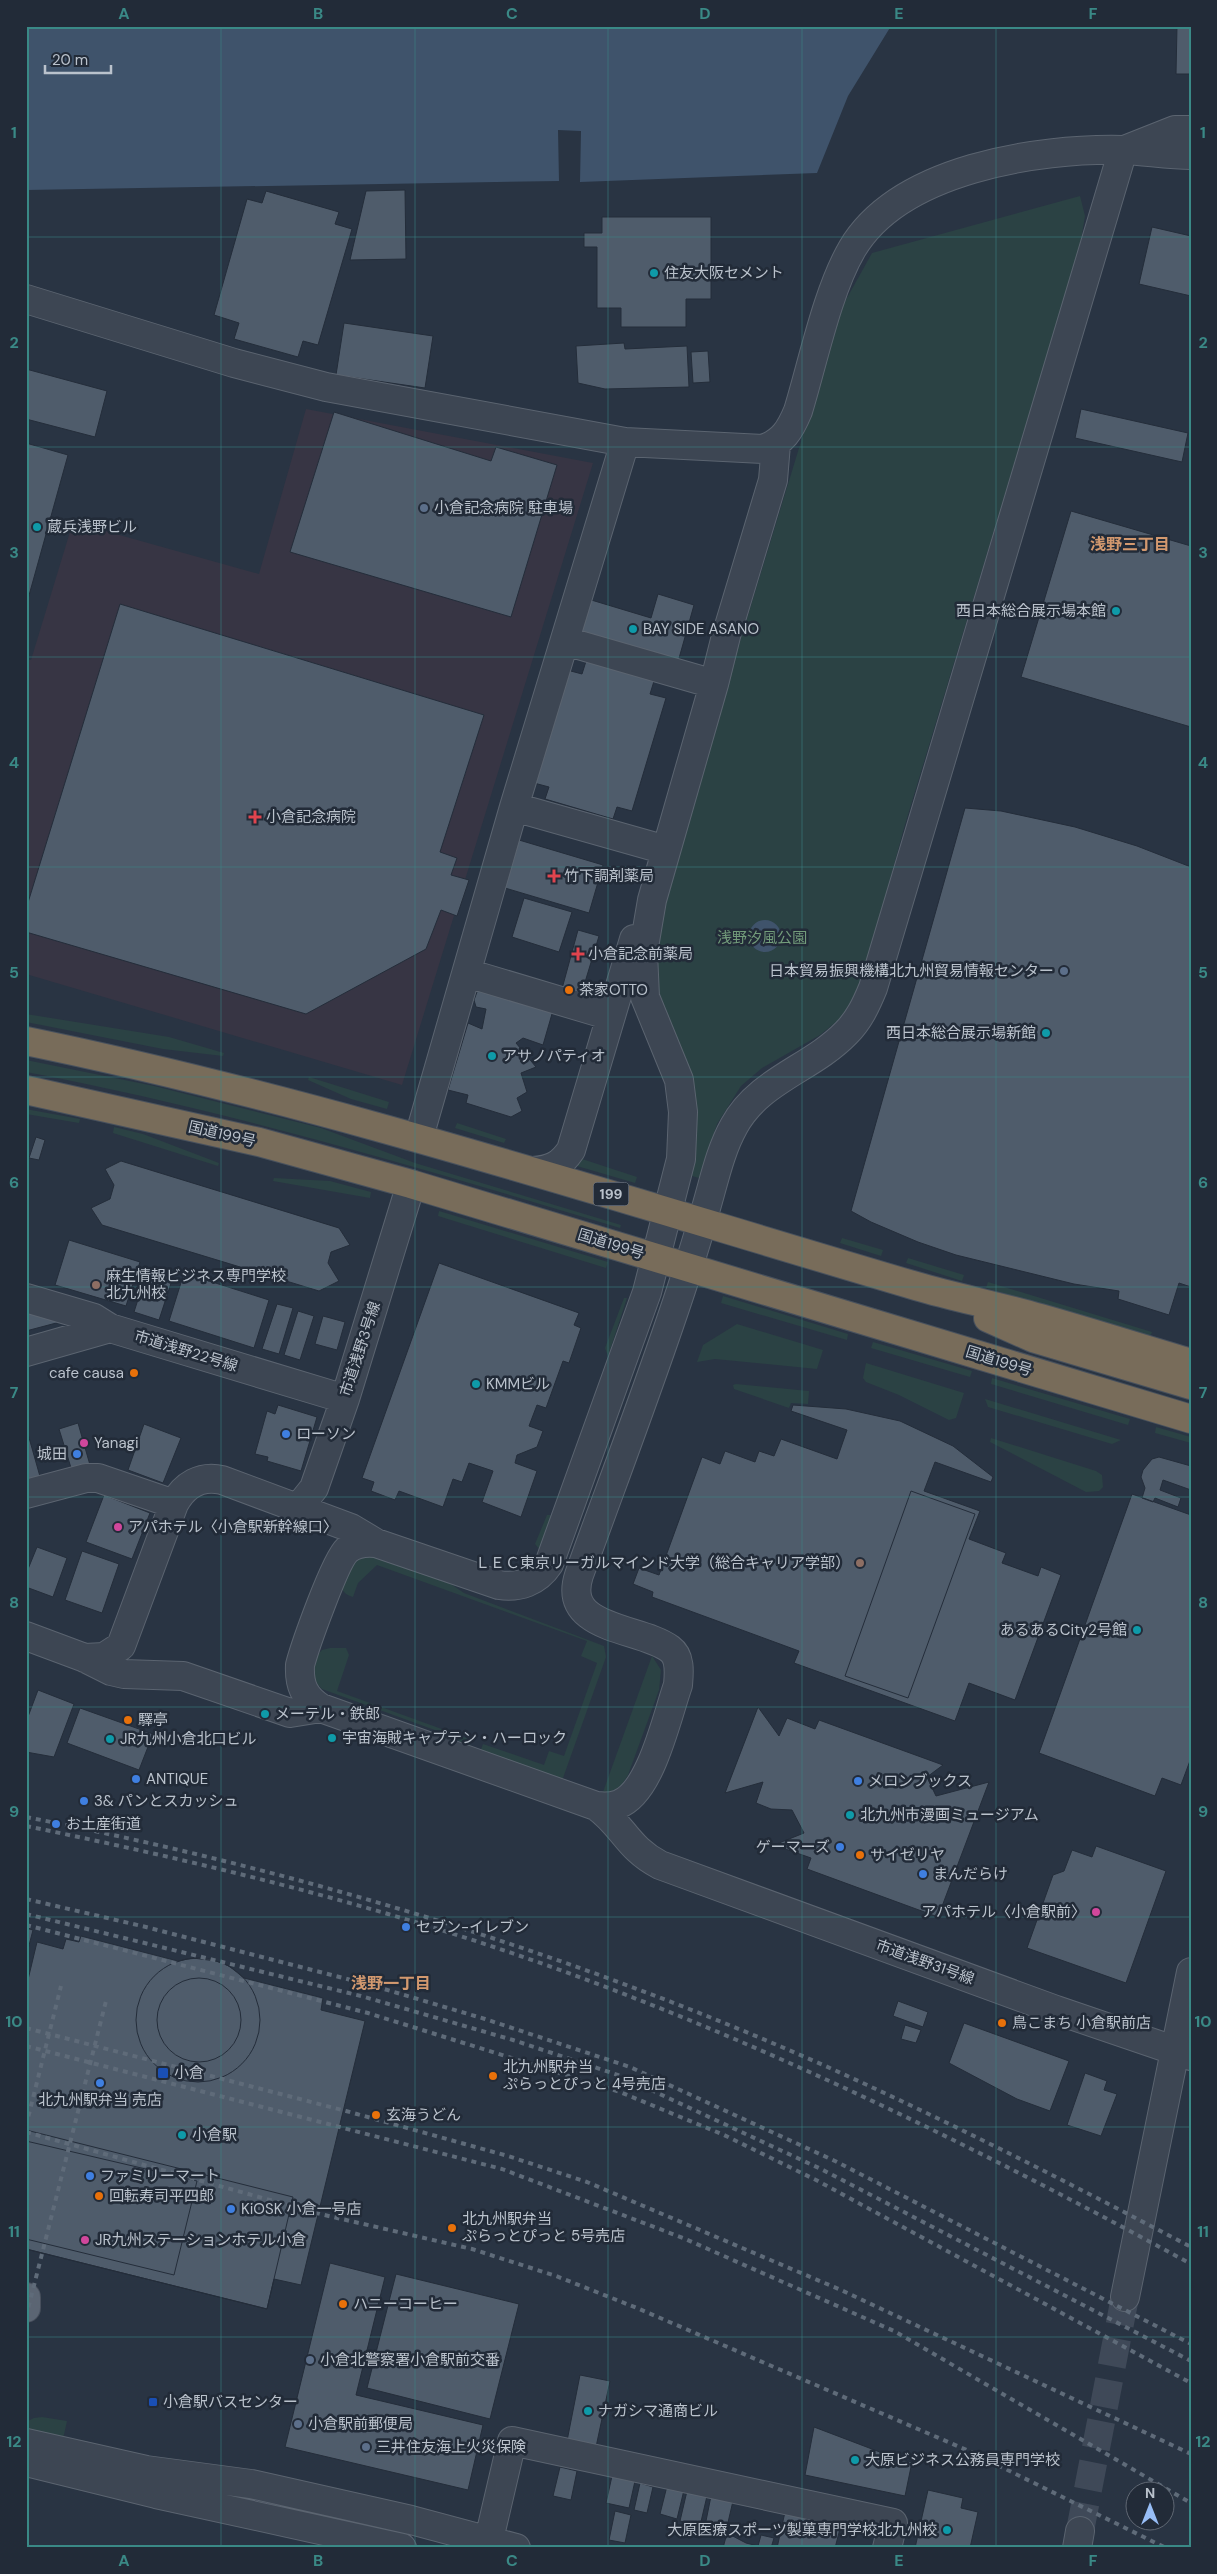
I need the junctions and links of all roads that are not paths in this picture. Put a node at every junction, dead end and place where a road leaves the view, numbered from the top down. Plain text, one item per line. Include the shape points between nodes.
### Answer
1 (1191, 130) edge
2 (1123, 150) junction
3 (1191, 154) edge
4 (26, 299) edge
5 (625, 442) junction
6 (776, 444) junction
7 (565, 641) junction
8 (714, 684) junction
9 (514, 807) junction
10 (666, 850) junction
11 (647, 923) junction
12 (467, 973) junction
13 (611, 1016) junction
14 (26, 1041) edge
15 (26, 1090) edge
16 (418, 1137) junction
17 (533, 1171) junction
18 (411, 1184) junction
19 (668, 1210) junction
20 (703, 1221) junction
21 (656, 1257) junction
22 (688, 1267) junction
23 (918, 1287) junction
24 (26, 1298) edge
25 (110, 1328) junction
26 (26, 1352) edge
27 (1191, 1363) edge
28 (1191, 1385) edge
29 (345, 1399) junction
30 (1191, 1419) edge
31 (26, 1494) edge
32 (174, 1504) junction
33 (298, 1508) junction
34 (376, 1542) junction
35 (26, 1636) edge
36 (121, 1646) junction
37 (85, 1658) junction
38 (111, 1671) junction
39 (321, 1708) junction
40 (636, 1791) junction
41 (596, 1806) junction
42 (660, 1865) junction
43 (1191, 1972) edge
44 (1183, 2054) edge
45 (1125, 2297) tunnel mouth
46 (26, 2298) edge
47 (26, 2308) edge
48 (26, 2443) edge
49 (26, 2462) edge
50 (411, 2520) junction
51 (488, 2544) edge
52 (404, 2548) edge
53 (516, 2548) edge
54 (887, 2548) edge

1 - 2 street via 1175,130
2 - 3 street
2 - 6 street via 1031,156 979,168 937,180 885,210 868,226 838,279 798,411 789,432
2 - 20 street via 873,988 864,1010 846,1033 769,1086 742,1113 727,1141
4 - 5 street via 234,363 326,387
5 - 6 street via 746,450
5 - 7 street
6 - 8 street via 773,480
7 - 8 street
7 - 9 street
8 - 10 street
9 - 10 street
9 - 12 street
10 - 11 street
11 - 13 street via 632,944
11 - 19 street via 642,973 645,997 674,1063 682,1098 681,1159
12 - 13 street
12 - 16 street
13 - 17 street via 571,1150 556,1166
14 - 16 highway, 199 via 265,1095
15 - 18 highway, 国道199号 via 259,1142
16 - 17 highway, 199
17 - 19 highway, 199
18 - 21 highway, 国道199号
18 - 29 street, 市道浅野3号線
19 - 20 highway, 199
19 - 21 street
20 - 22 street
20 - 23 highway, 199
21 - 22 highway, 国道199号
21 - 34 street via 647,1292 544,1571 528,1583 499,1586
22 - 30 highway, 国道199号
22 - 40 street via 575,1586 585,1612 610,1626 670,1649 677,1659 678,1685 647,1774
23 - 27 highway, 199 via 1041,1318
23 - 28 highway via 1033,1338
24 - 25 street, 市道浅野22号線 via 94,1318
25 - 26 street
25 - 29 street, 市道浅野22号線
29 - 33 street, 市道浅野3号線 via 314,1488
31 - 32 street via 86,1478 98,1478
32 - 33 street via 190,1485 212,1478
32 - 36 street
33 - 34 street
34 - 39 street via 357,1544 341,1557 303,1654 300,1675 304,1692
35 - 37 street
36 - 37 street via 104,1657
36 - 38 street
37 - 38 street
38 - 39 street via 183,1676 290,1713
39 - 41 street
40 - 41 street via 618,1805
40 - 42 street via 635,1824 639,1838 643,1848
41 - 42 street via 613,1820 636,1850
42 - 44 street, 市道浅野31号線
43 - 44 street
44 - 45 street
46 - 47 main road
48 - 50 street via 146,2470 251,2484
49 - 52 street
50 - 51 street
50 - 52 street
51 - 53 street
51 - 54 street via 512,2441 893,2523

